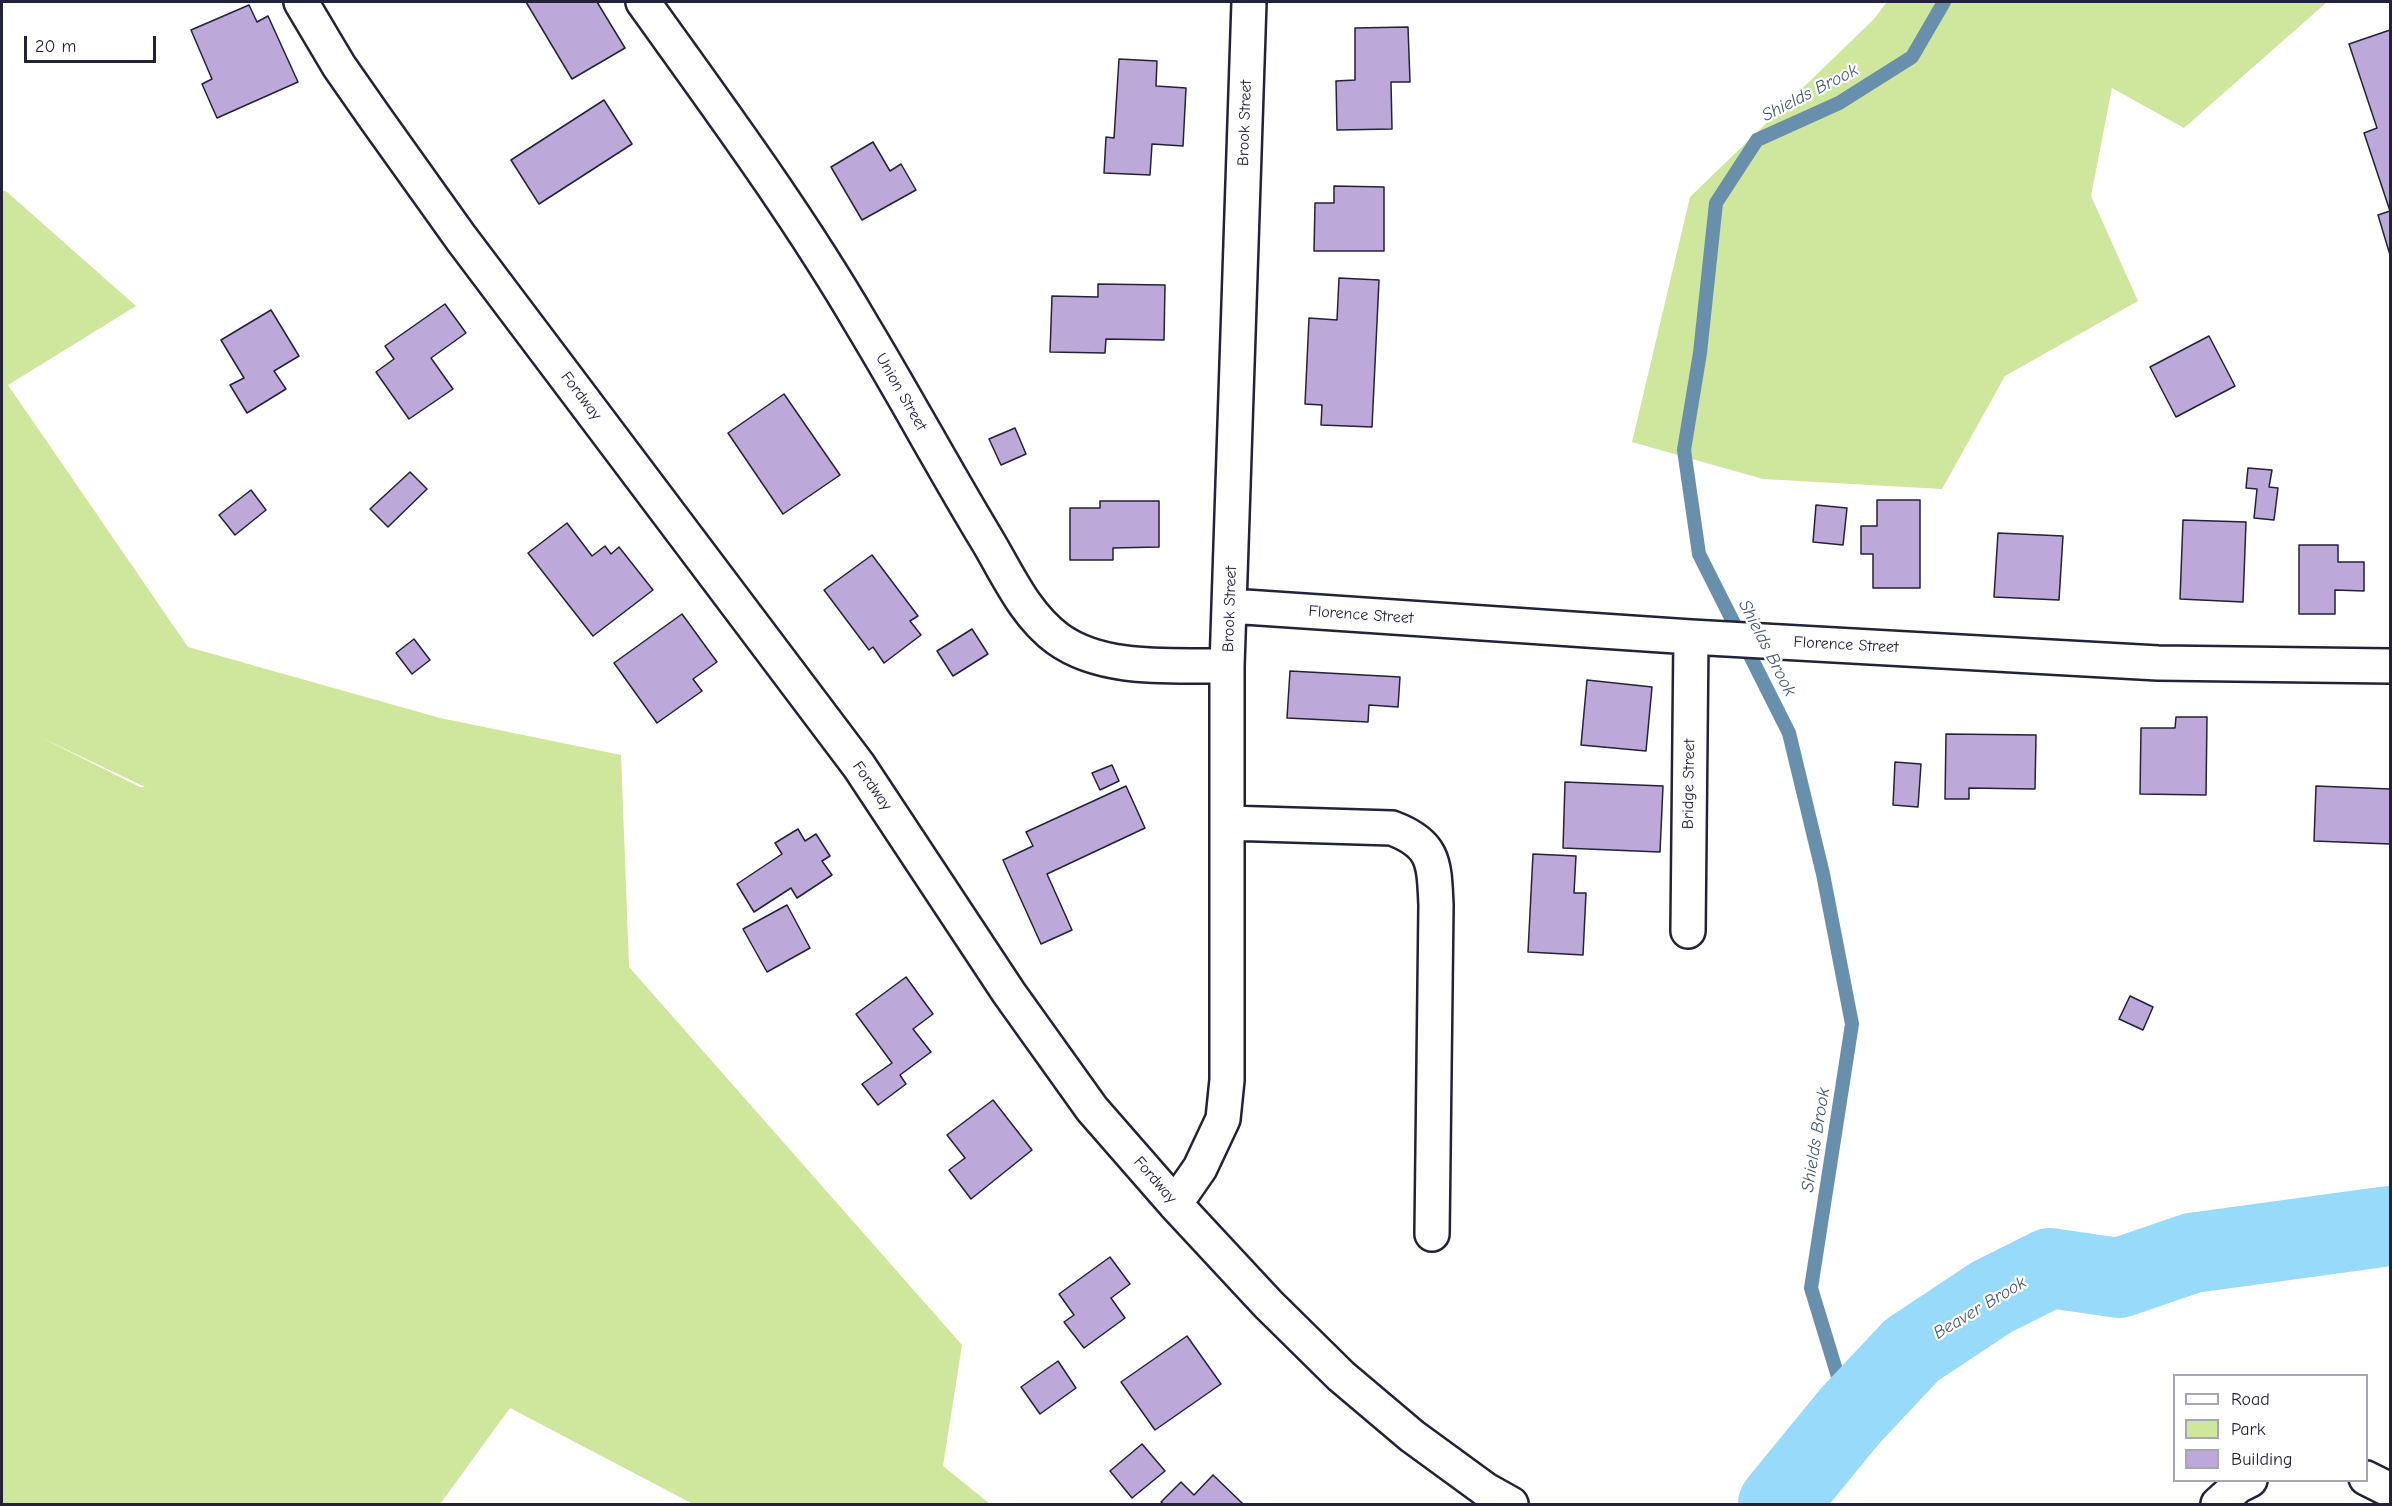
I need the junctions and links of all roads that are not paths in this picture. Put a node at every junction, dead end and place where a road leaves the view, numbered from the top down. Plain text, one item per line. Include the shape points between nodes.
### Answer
1 (302, 2) edge
2 (643, 2) edge
3 (1249, 2) edge
4 (1230, 606) junction
5 (1703, 637) junction
6 (1227, 666) junction
7 (2391, 666) edge
8 (1227, 823) junction
9 (1688, 931) dead end
10 (1175, 1204) junction
11 (1432, 1234) dead end
12 (2368, 1478) edge
13 (2246, 1482) edge
14 (2391, 1490) edge
15 (1511, 1504) edge
16 (2218, 1504) edge

1 - 10 street, Fordway via 339,66 461,238 859,766 1009,993 1092,1108
2 - 6 street, Union Street via 809,239 1039,623 1085,654 1117,661
3 - 4 street, Brook Street
4 - 5 street, Florence Street
4 - 6 street, Brook Street
5 - 7 street, Florence Street via 2157,663
5 - 9 street, Bridge Street
6 - 8 street, Brook Street
8 - 10 street, Brook Street via 1227,1080 1223,1119 1200,1168
8 - 11 street via 1392,828 1411,836 1428,851 1436,905
10 - 15 street, Fordway via 1341,1376 1412,1436
12 - 14 street
13 - 16 street

